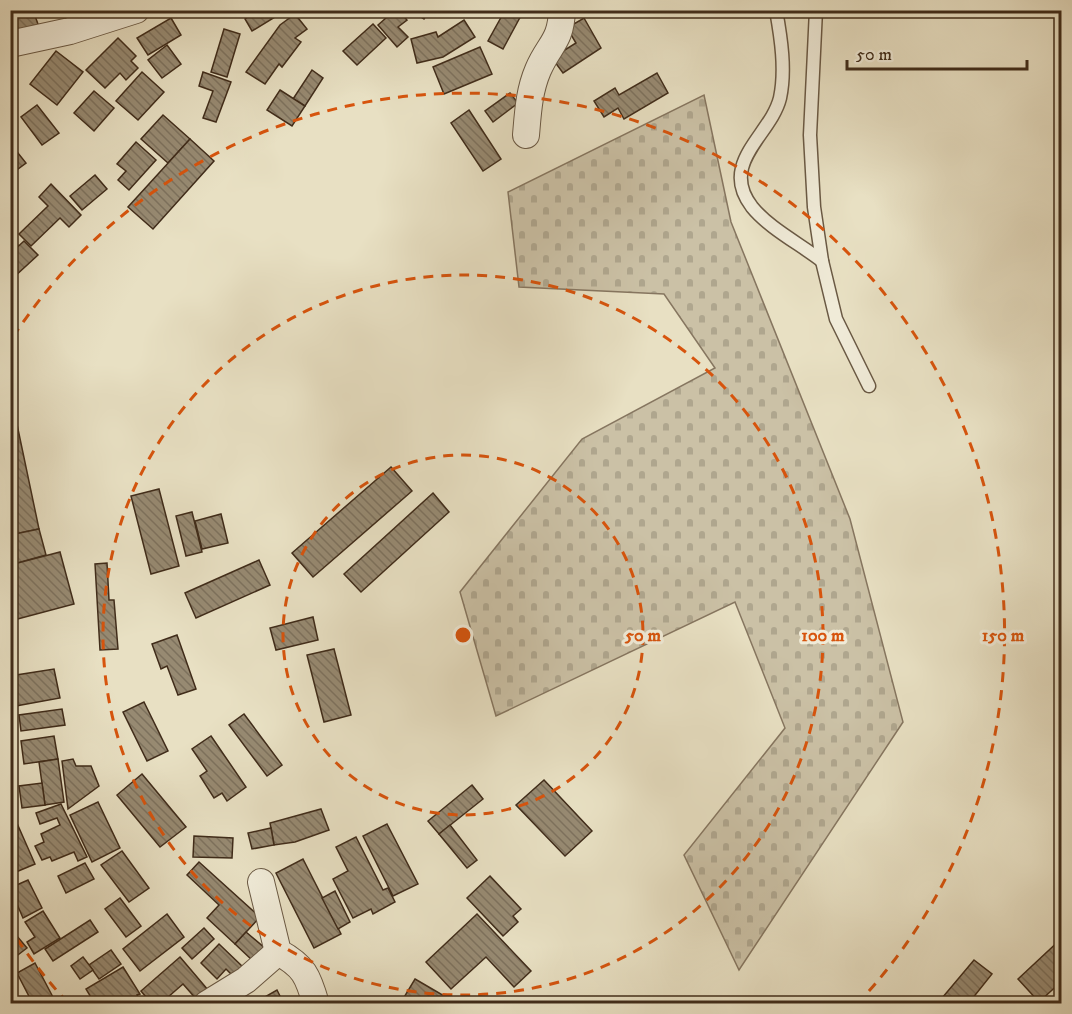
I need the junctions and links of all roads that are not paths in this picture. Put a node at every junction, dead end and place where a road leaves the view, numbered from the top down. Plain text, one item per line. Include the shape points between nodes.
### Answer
1 (136, 10) edge
2 (562, 10) edge
3 (776, 10) edge
4 (816, 10) edge
5 (10, 44) edge
6 (526, 135) dead end
7 (822, 261) junction
8 (869, 386) dead end
9 (261, 882) dead end
10 (278, 952) junction
11 (207, 1004) edge
12 (316, 1004) edge

1 - 5 street via 70,31
2 - 6 street via 561,30 539,68 529,96
3 - 7 lane via 782,46 780,99 742,166 742,185 752,206
4 - 7 lane via 810,135
7 - 8 lane via 836,319
9 - 10 street
10 - 11 street via 246,980
10 - 12 street via 297,962 309,979

